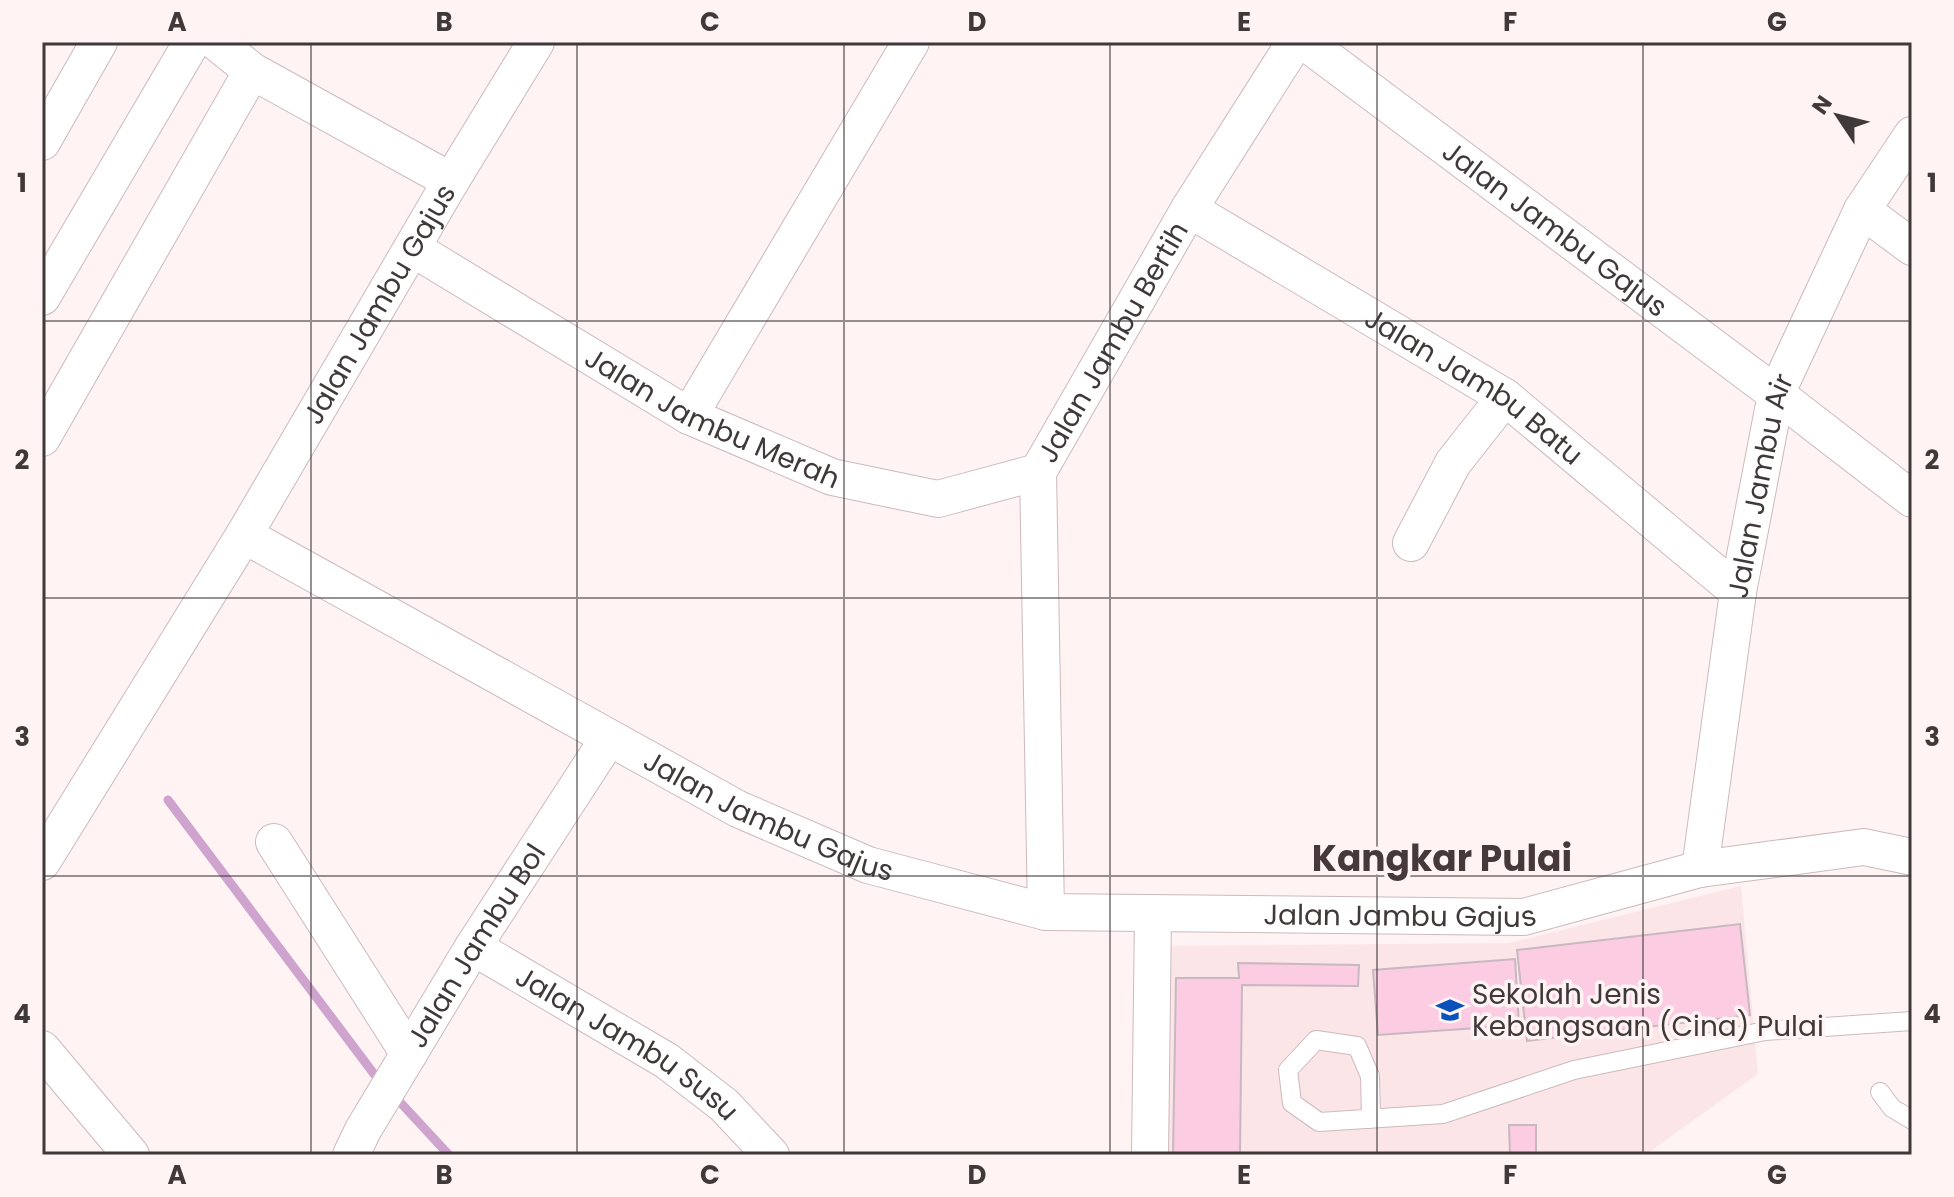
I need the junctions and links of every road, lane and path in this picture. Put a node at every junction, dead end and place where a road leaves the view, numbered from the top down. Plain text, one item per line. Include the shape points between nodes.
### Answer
1 (99, 42) edge
2 (192, 42) edge
3 (216, 42) edge
4 (536, 42) edge
5 (911, 42) edge
6 (1295, 42) edge
7 (1305, 42) edge
8 (252, 71) junction
9 (1912, 135) edge
10 (42, 142) edge
11 (451, 181) junction
12 (1189, 209) junction
13 (1862, 210) junction
14 (1912, 247) edge
15 (412, 248) junction
16 (42, 297) edge
17 (1776, 394) junction
18 (1505, 397) junction
19 (689, 416) junction
20 (42, 438) edge
21 (1038, 472) junction
22 (1912, 499) edge
23 (244, 535) junction
24 (1411, 543) dead end
25 (1738, 592) junction
26 (608, 739) junction
27 (274, 842) dead end
28 (1912, 857) edge
29 (42, 862) edge
30 (1700, 869) junction
31 (1046, 912) junction
32 (1153, 913) junction
33 (473, 947) junction
34 (1912, 1021) edge
35 (42, 1049) edge
36 (409, 1054) junction
37 (1880, 1092) dead end
38 (1371, 1119) junction
39 (1912, 1120) edge
40 (131, 1155) edge
41 (351, 1155) edge
42 (771, 1155) edge
43 (1150, 1155) edge

1 - 10 street
2 - 16 street
3 - 8 street
4 - 11 street, Jalan Jambu Gajus
5 - 19 street
6 - 12 street, Jalan Jambu Bertih
7 - 17 street, Jalan Jambu Gajus
8 - 11 street
8 - 20 street
9 - 13 street, Jalan Jambu Air
11 - 15 street, Jalan Jambu Gajus
12 - 18 street, Jalan Jambu Batu
12 - 21 street, Jalan Jambu Bertih
13 - 14 street
13 - 17 street, Jalan Jambu Air
15 - 19 street, Jalan Jambu Merah
15 - 23 street, Jalan Jambu Gajus
17 - 22 street, Jalan Jambu Gajus
17 - 25 street, Jalan Jambu Air
18 - 24 street via 1453,463
18 - 25 street, Jalan Jambu Batu
19 - 21 street, Jalan Jambu Merah via 832,477 938,499
21 - 31 street, Jalan Jambu Bertih
23 - 26 street, Jalan Jambu Gajus
23 - 29 street
25 - 30 street, Jalan Jambu Air
26 - 31 street, Jalan Jambu Gajus via 738,809 868,865
26 - 33 street, Jalan Jambu Bol
27 - 36 street
28 - 30 street, Jalan Jambu Gajus via 1864,847
30 - 32 street, Jalan Jambu Gajus via 1524,917
31 - 32 street, Jalan Jambu Gajus
32 - 43 street
33 - 36 street, Jalan Jambu Bol
33 - 42 street, Jalan Jambu Susu via 667,1061 724,1105
34 - 38 lane via 1765,1031 1574,1070 1443,1114
35 - 40 street
36 - 41 street, Jalan Jambu Bol
37 - 39 lane via 1892,1108
38 - 38 lane via 1319,1122 1292,1103 1288,1070 1316,1040 1357,1046 1370,1076

